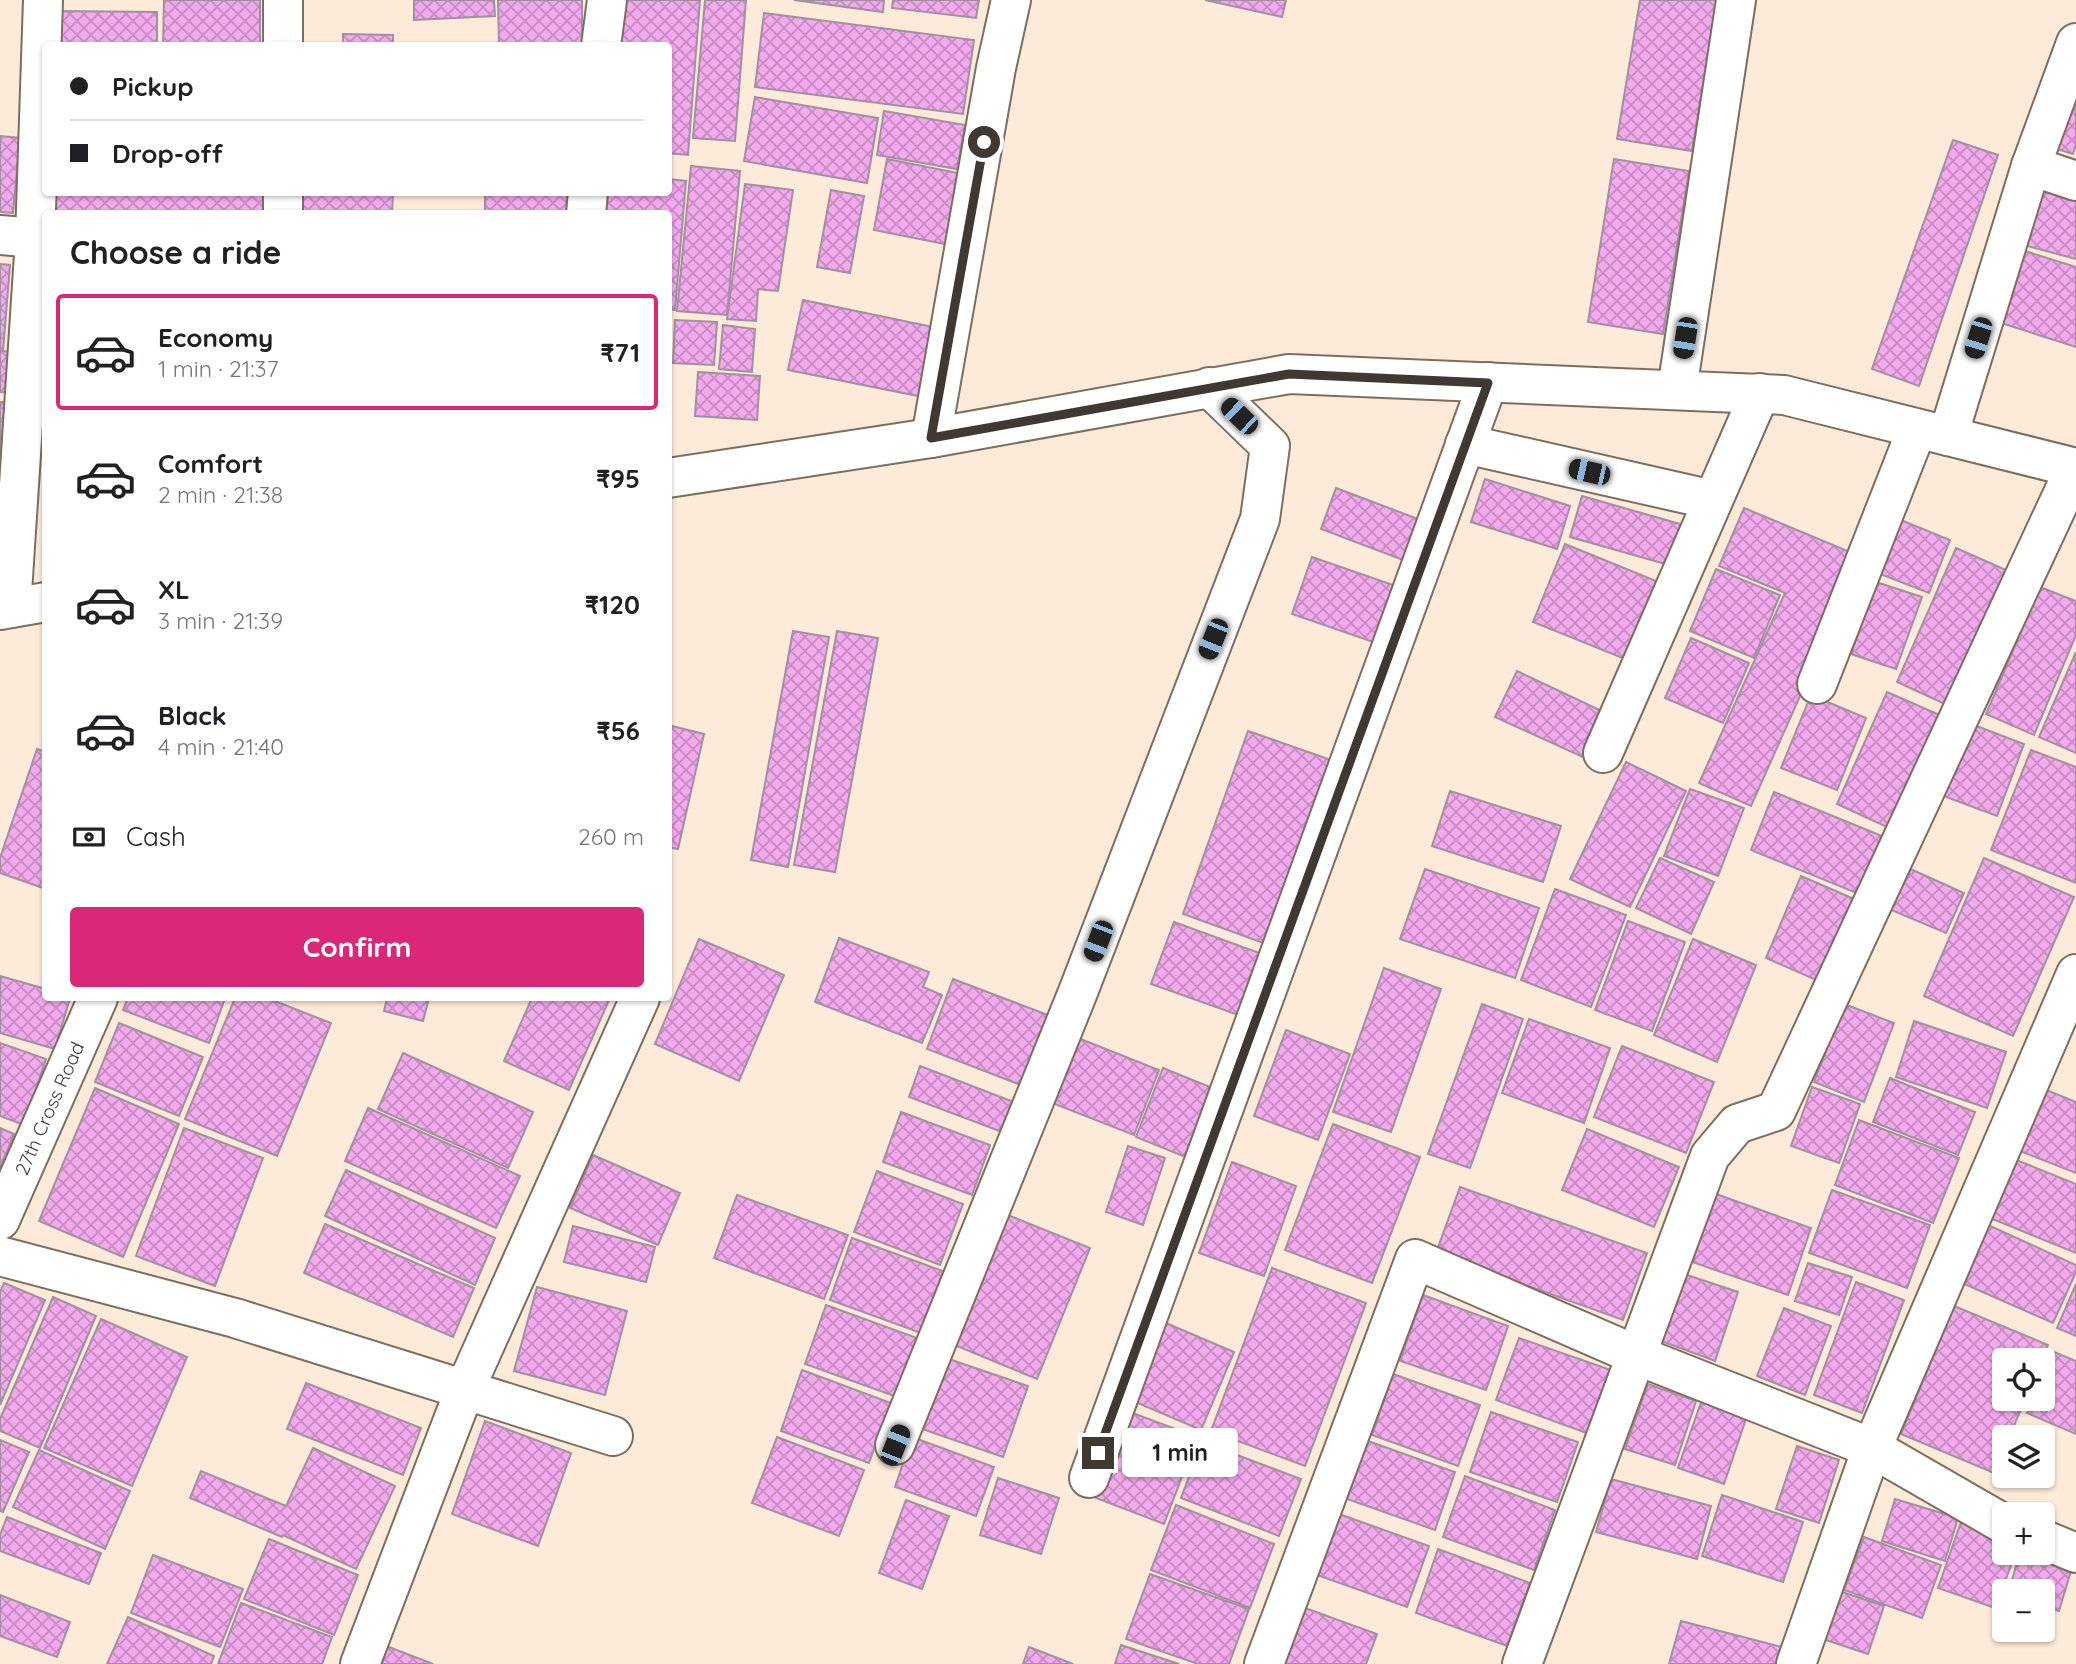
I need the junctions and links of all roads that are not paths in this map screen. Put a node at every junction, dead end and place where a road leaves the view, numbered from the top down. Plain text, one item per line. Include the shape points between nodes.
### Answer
1 (43, 0) edge
2 (283, 0) edge
3 (607, 0) edge
4 (1011, 0) edge
5 (1737, 0) edge
6 (283, 42) edge
7 (602, 42) edge
8 (2076, 43) edge
9 (2031, 166) junction
10 (2076, 181) edge
11 (27, 238) edge
12 (1488, 383) junction
13 (1209, 387) junction
14 (1677, 390) junction
15 (1760, 393) junction
16 (1933, 432) junction
17 (931, 438) junction
18 (1465, 444) junction
19 (2076, 468) edge
20 (672, 477) edge
21 (1713, 500) junction
22 (19, 606) edge
23 (1817, 684) dead end
24 (1603, 753) dead end
25 (2072, 995) edge
26 (97, 1001) edge
27 (639, 1001) edge
28 (0, 1220) edge
29 (0, 1256) edge
30 (1636, 1355) junction
31 (465, 1389) junction
32 (613, 1436) dead end
33 (895, 1445) dead end
34 (1872, 1448) junction
35 (1089, 1478) dead end
36 (1992, 1517) edge
37 (2055, 1544) edge
38 (2076, 1553) edge
39 (360, 1664) edge
40 (1264, 1664) edge
41 (1522, 1664) edge
42 (1796, 1664) edge

1 - 11 street
2 - 6 street
3 - 7 street
4 - 17 street
5 - 14 street
8 - 9 street
9 - 10 street
9 - 16 street
11 - 22 street
12 - 13 street via 1289,374
12 - 14 street
12 - 18 street
13 - 17 street
13 - 33 street via 1270,446 1261,519 1078,992
14 - 15 street
15 - 16 street
15 - 21 street
16 - 19 street
16 - 23 street
17 - 20 street
18 - 21 street
18 - 35 street
19 - 30 street via 1776,1111 1737,1124 1710,1156
21 - 24 street
25 - 34 street
26 - 28 street, 27th Cross Road
27 - 31 street
29 - 31 street via 235,1318
30 - 34 street
30 - 40 street via 1415,1259
30 - 41 street
31 - 32 street
31 - 39 street
34 - 36 street
34 - 42 street
37 - 38 street

